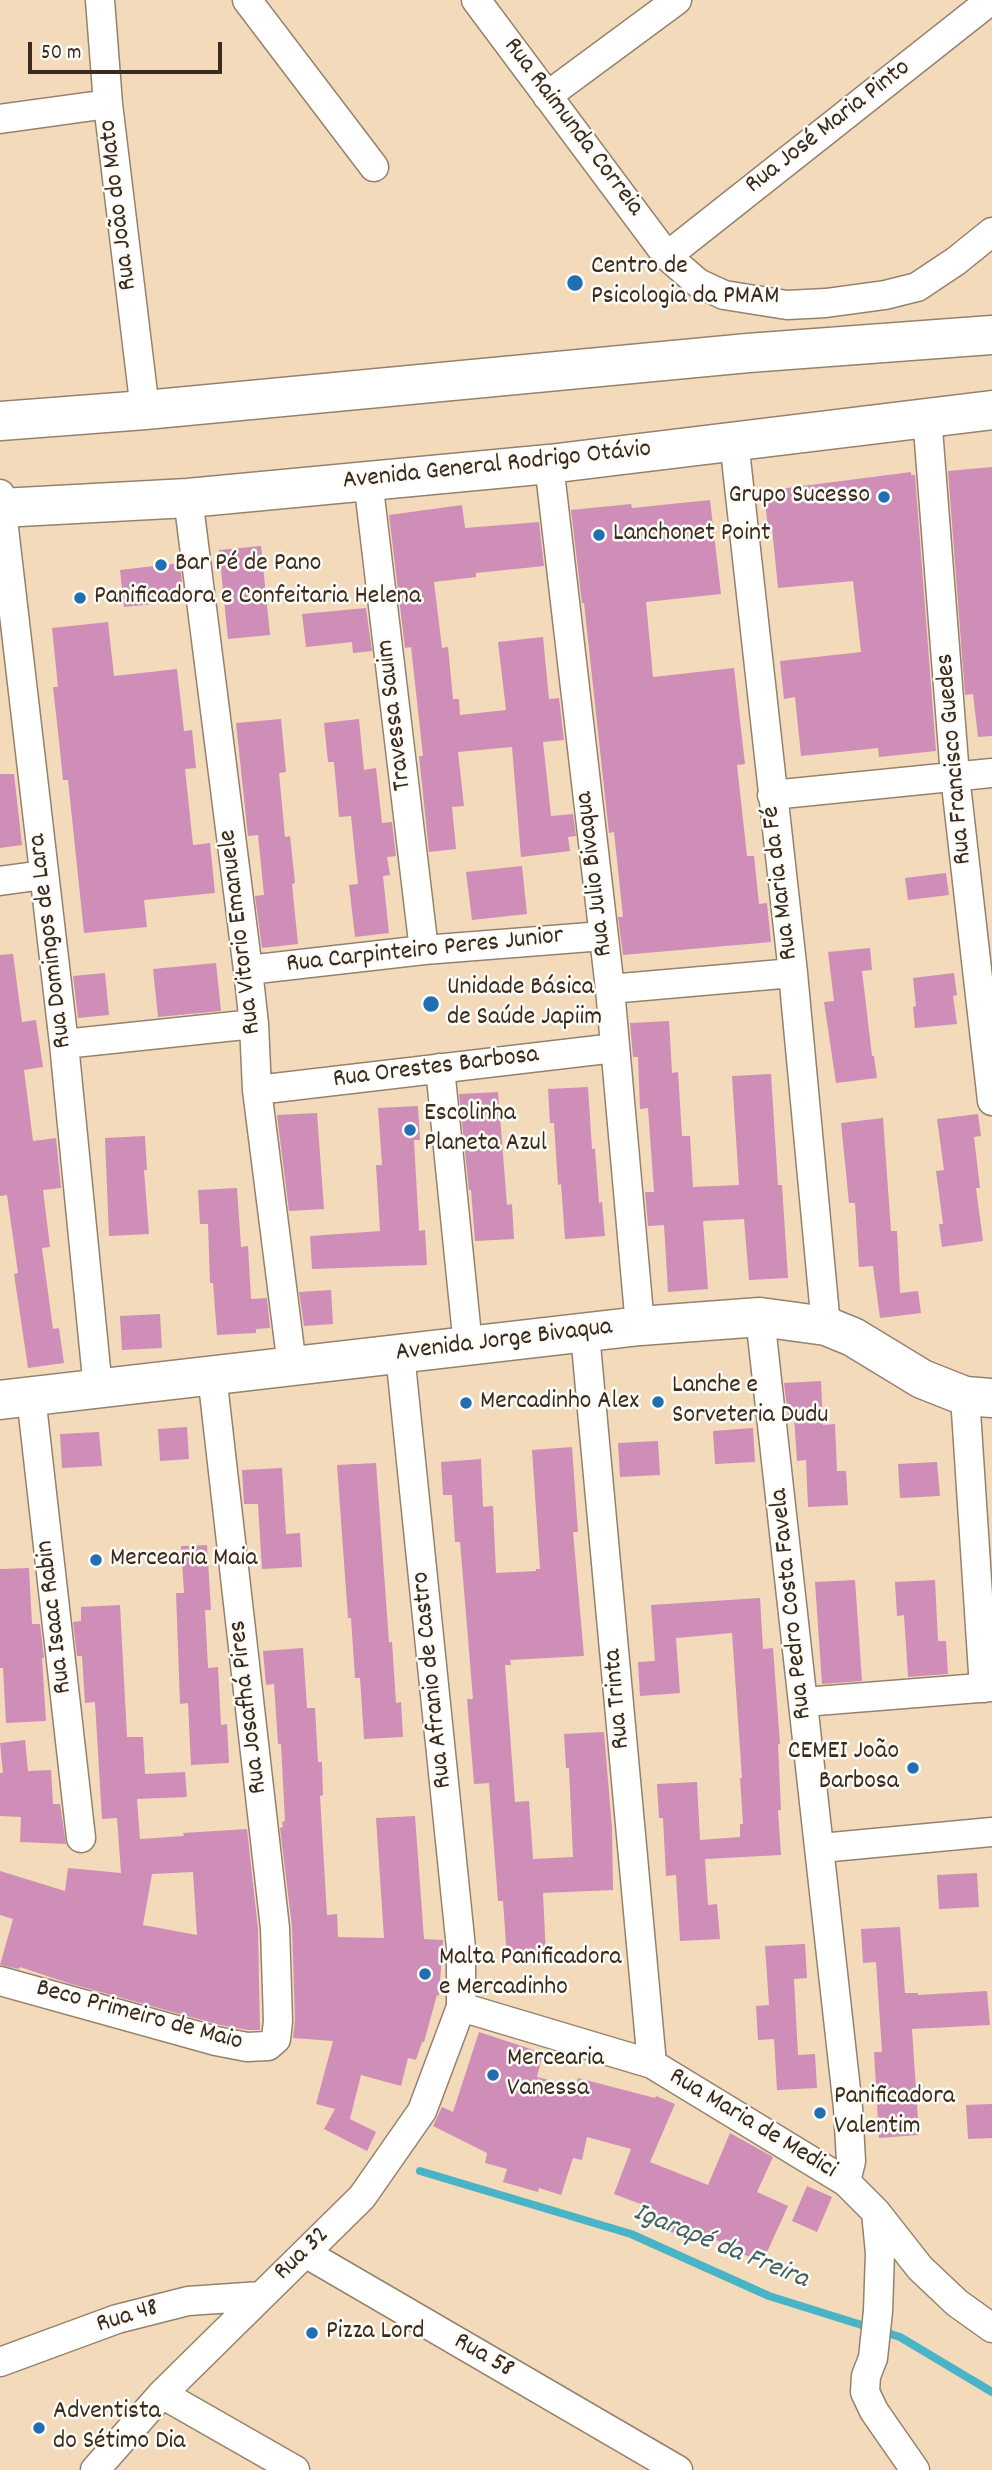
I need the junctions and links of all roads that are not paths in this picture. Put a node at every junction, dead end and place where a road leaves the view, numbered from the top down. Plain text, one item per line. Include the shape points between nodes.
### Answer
1 (100, 0) edge
2 (247, 0) edge
3 (477, 0) edge
4 (677, 0) edge
5 (991, 0) edge
6 (547, 96) junction
7 (108, 104) junction
8 (0, 119) edge
9 (374, 167) dead end
10 (992, 232) edge
11 (667, 256) junction
12 (992, 335) edge
13 (145, 410) junction
14 (992, 410) edge
15 (927, 416) junction
16 (0, 421) edge
17 (734, 441) junction
18 (549, 464) junction
19 (368, 480) junction
20 (188, 498) junction
21 (1, 504) edge
22 (4, 554) edge
23 (992, 772) edge
24 (955, 776) junction
25 (772, 795) junction
26 (43, 875) junction
27 (0, 881) edge
28 (603, 936) junction
29 (424, 950) junction
30 (248, 970) junction
31 (793, 973) junction
32 (610, 989) junction
33 (254, 1024) junction
34 (64, 1044) junction
35 (615, 1048) junction
36 (440, 1068) junction
37 (257, 1090) junction
38 (992, 1101) edge
39 (760, 1317) junction
40 (640, 1326) junction
41 (826, 1326) junction
42 (585, 1334) junction
43 (468, 1346) junction
44 (401, 1354) junction
45 (292, 1366) junction
46 (212, 1376) junction
47 (98, 1389) junction
48 (979, 1397) edge
49 (15, 1398) edge
50 (988, 1687) edge
51 (804, 1702) junction
52 (992, 1832) edge
53 (81, 1838) dead end
54 (821, 1848) junction
55 (0, 1980) edge
56 (461, 2007) junction
57 (276, 2039) joint
58 (652, 2064) junction
59 (846, 2182) junction
60 (876, 2212) junction
61 (307, 2254) junction
62 (261, 2296) junction
63 (992, 2328) edge
64 (0, 2362) edge
65 (162, 2393) junction
66 (668, 2465) edge
67 (95, 2470) edge
68 (295, 2470) edge
69 (915, 2470) edge

1 - 7 street, Rua João do Mato
2 - 9 street
3 - 6 street, Rua Raimunda Correia
4 - 6 street
5 - 11 street, Rua José Maria Pinto
6 - 11 street, Rua Raimunda Correia
7 - 8 street
7 - 13 street, Rua João do Mato
10 - 11 street, Rua Raimunda Correia via 917,287 826,303 787,304 724,295 698,283
12 - 13 main road
13 - 16 main road
14 - 15 main road, Avenida General Rodrigo Otávio
15 - 17 main road, Avenida General Rodrigo Otávio
15 - 24 street, Rua Francisco Guedes
17 - 18 main road, Avenida General Rodrigo Otávio
17 - 25 street, Rua Maria da Fé
18 - 19 main road, Avenida General Rodrigo Otávio
18 - 28 street, Rua Julio Bivaqua
19 - 20 main road, Avenida General Rodrigo Otávio
19 - 29 street, Travessa Sauim
20 - 21 main road, Avenida General Rodrigo Otávio
20 - 30 street, Rua Vitorio Emanuele
21 - 22 street, Rua Domingos de Lara
22 - 26 street, Rua Domingos de Lara
23 - 24 street
24 - 25 street
24 - 38 street, Rua Francisco Guedes
25 - 31 street, Rua Maria da Fé
26 - 27 street
26 - 34 street, Rua Domingos de Lara
28 - 29 street, Rua Carpinteiro Peres Junior
28 - 32 street, Rua Julio Bivaqua
29 - 30 street, Rua Carpinteiro Peres Junior
30 - 33 street, Rua Vitorio Emanuele
31 - 32 street
31 - 41 street, Rua Maria da Fé
32 - 35 street, Rua Julio Bivaqua
33 - 34 street
33 - 37 street, Rua Vitorio Emanuele
34 - 47 street, Rua Domingos de Lara
35 - 36 street, Rua Orestes Barbosa
35 - 40 street, Rua Julio Bivaqua
36 - 37 street, Rua Orestes Barbosa
36 - 43 street
37 - 45 street, Rua Vitorio Emanuele
39 - 40 main road, Avenida Jorge Bivaqua
39 - 41 main road, Avenida Jorge Bivaqua
39 - 51 street, Rua Pedro Costa Favela
40 - 42 main road, Avenida Jorge Bivaqua
41 - 48 main road, Avenida Jorge Bivaqua via 922,1379
42 - 43 main road, Avenida Jorge Bivaqua
42 - 58 street, Rua Trinta
43 - 44 main road, Avenida Jorge Bivaqua
44 - 45 main road, Avenida Jorge Bivaqua
44 - 56 street, Rua Afranio de Castro via 461,1948
45 - 46 main road, Avenida Jorge Bivaqua
46 - 47 main road, Avenida Jorge Bivaqua
46 - 57 street, Rua Josafhá Pires via 275,1928
47 - 49 main road, Avenida Jorge Bivaqua
48 - 50 street
49 - 53 street, Rua Isaac Rabin
50 - 51 street
51 - 54 street, Rua Pedro Costa Favela
52 - 54 street
54 - 59 street, Rua Pedro Costa Favela via 852,2161
55 - 57 street, Beco Primeiro de Maio via 216,2041 247,2047 268,2046
56 - 58 street, Rua Maria de Medici
56 - 61 street, Rua 32 via 422,2110 362,2197
58 - 59 street, Rua Maria de Medici
59 - 60 street, Rua Maria de Medici
60 - 63 street, Rua Maria de Medici via 920,2268
60 - 69 street via 878,2311 865,2392
61 - 62 street, Rua 32
61 - 66 street, Rua 58
62 - 64 street, Rua 48 via 188,2301 117,2319
62 - 65 street, Rua 32
65 - 67 street, Rua 32
65 - 68 street

